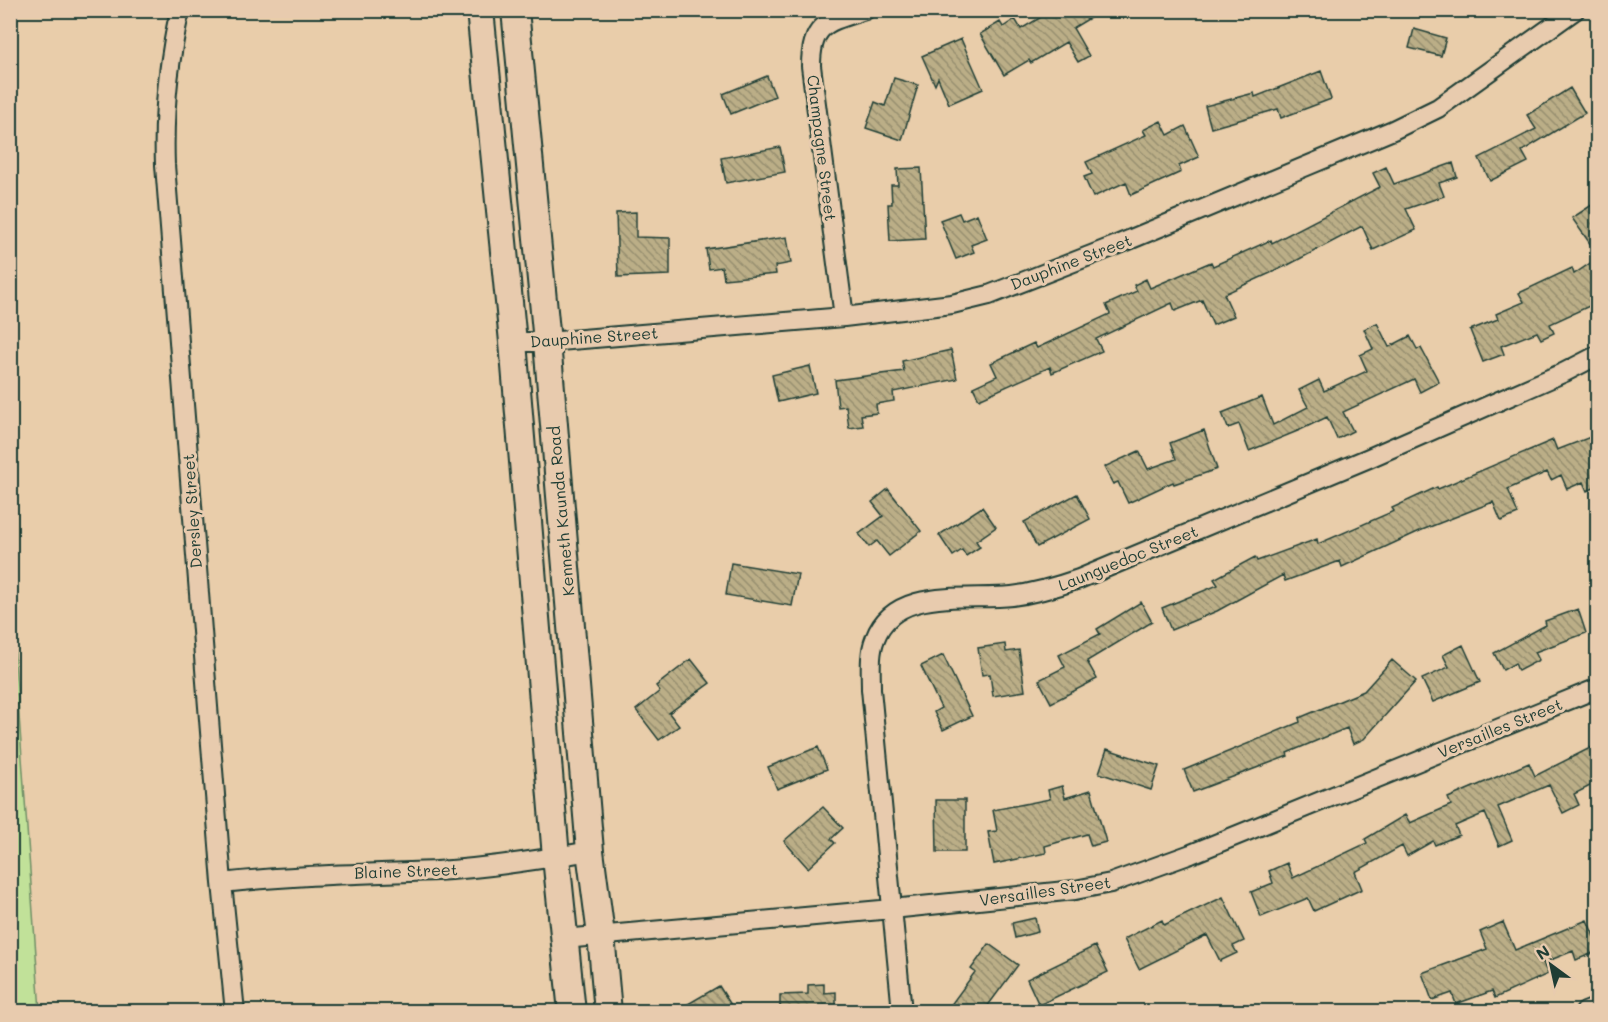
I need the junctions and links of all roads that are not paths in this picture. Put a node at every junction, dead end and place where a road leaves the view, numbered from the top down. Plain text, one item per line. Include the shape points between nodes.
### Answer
1 (180, 10) edge
2 (480, 10) edge
3 (515, 10) edge
4 (865, 10) edge
5 (1575, 10) edge
6 (844, 317) junction
7 (513, 342) junction
8 (547, 342) junction
9 (1598, 355) edge
10 (1598, 687) edge
11 (590, 851) junction
12 (556, 857) junction
13 (222, 883) junction
14 (892, 909) junction
15 (601, 935) junction
16 (564, 939) junction
17 (1598, 1007) edge
18 (235, 1011) edge
19 (572, 1011) edge
20 (608, 1011) edge
21 (902, 1011) edge
22 (1585, 1011) edge

1 - 13 street, Dersley Street via 166,83 165,165
2 - 7 main road, Kenneth Kaunda Road
3 - 8 main road, Kenneth Kaunda Road
4 - 6 street, Champagne Street via 825,26 815,36 811,49
5 - 6 street, Dauphine Street via 1438,108 1394,130 989,294 952,304
6 - 8 street, Dauphine Street
7 - 8 street, Dauphine Street
7 - 12 main road, Kenneth Kaunda Road
8 - 11 main road, Kenneth Kaunda Road
9 - 14 street, Launguedoc Street via 1369,458 1079,579 1043,592 914,602 894,612 879,629 871,657
10 - 14 street, Versailles Street via 1111,883
11 - 12 street, Blaine Street
11 - 15 main road, Kenneth Kaunda Road
12 - 13 street, Blaine Street via 438,871
12 - 16 main road, Kenneth Kaunda Road
13 - 18 street, Dersley Street
14 - 15 street, Versailles Street
14 - 21 street, Launguedoc Street
15 - 16 street, Versailles Street
15 - 20 main road, Kenneth Kaunda Road
16 - 19 main road, Kenneth Kaunda Road
17 - 22 street

